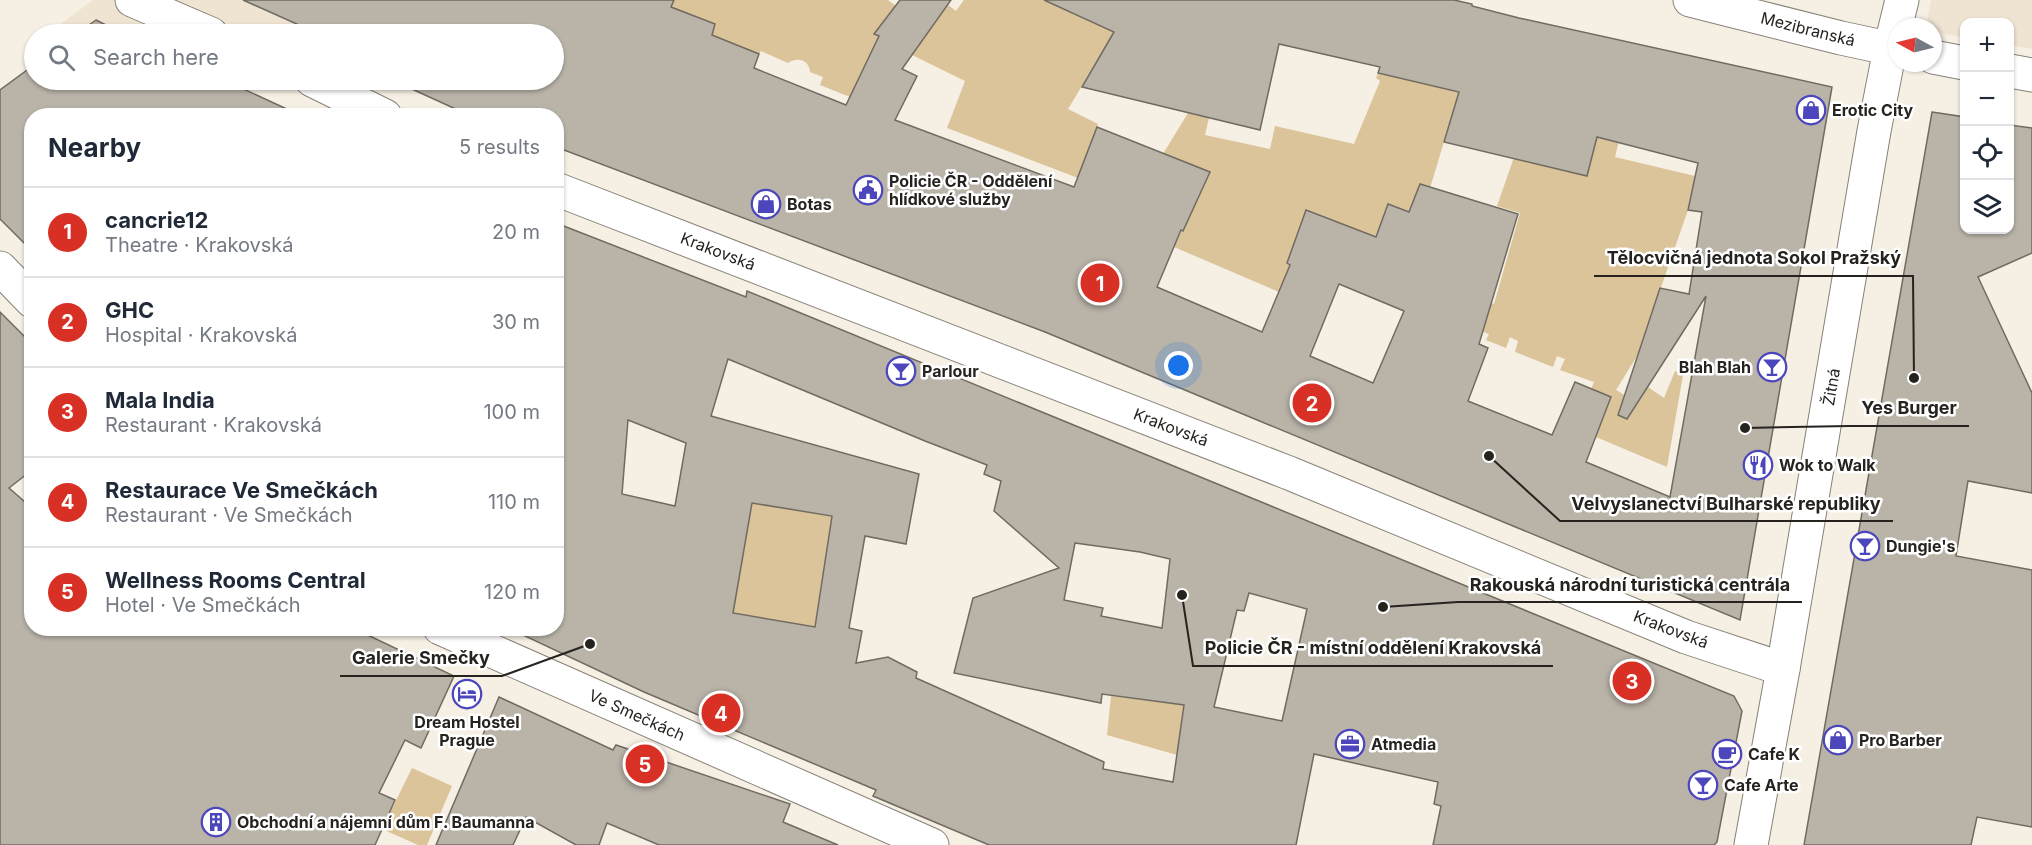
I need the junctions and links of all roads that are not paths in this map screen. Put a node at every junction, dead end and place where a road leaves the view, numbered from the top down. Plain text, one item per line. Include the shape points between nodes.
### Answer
1 (132, 0) edge
2 (1690, 0) edge
3 (1902, 0) edge
4 (1899, 18) edge
5 (188, 24) edge
6 (1888, 48) edge
7 (1942, 59) edge
8 (1960, 62) edge
9 (1888, 72) edge
10 (2014, 72) edge
11 (2032, 75) edge
12 (332, 90) edge
13 (369, 108) edge
14 (564, 192) edge
15 (0, 268) edge
16 (24, 293) edge
17 (458, 636) edge
18 (1783, 669) junction
19 (932, 845) edge
20 (1751, 845) edge

1 - 5 street
2 - 6 street, Mezibranská
3 - 4 street, Žitná
7 - 8 street
9 - 18 street, Žitná via 1874,131
10 - 11 street
12 - 13 street
14 - 18 street, Krakovská via 1289,473 1686,637
15 - 16 street
17 - 19 street, Ve Smečkách
18 - 20 street, Žitná

